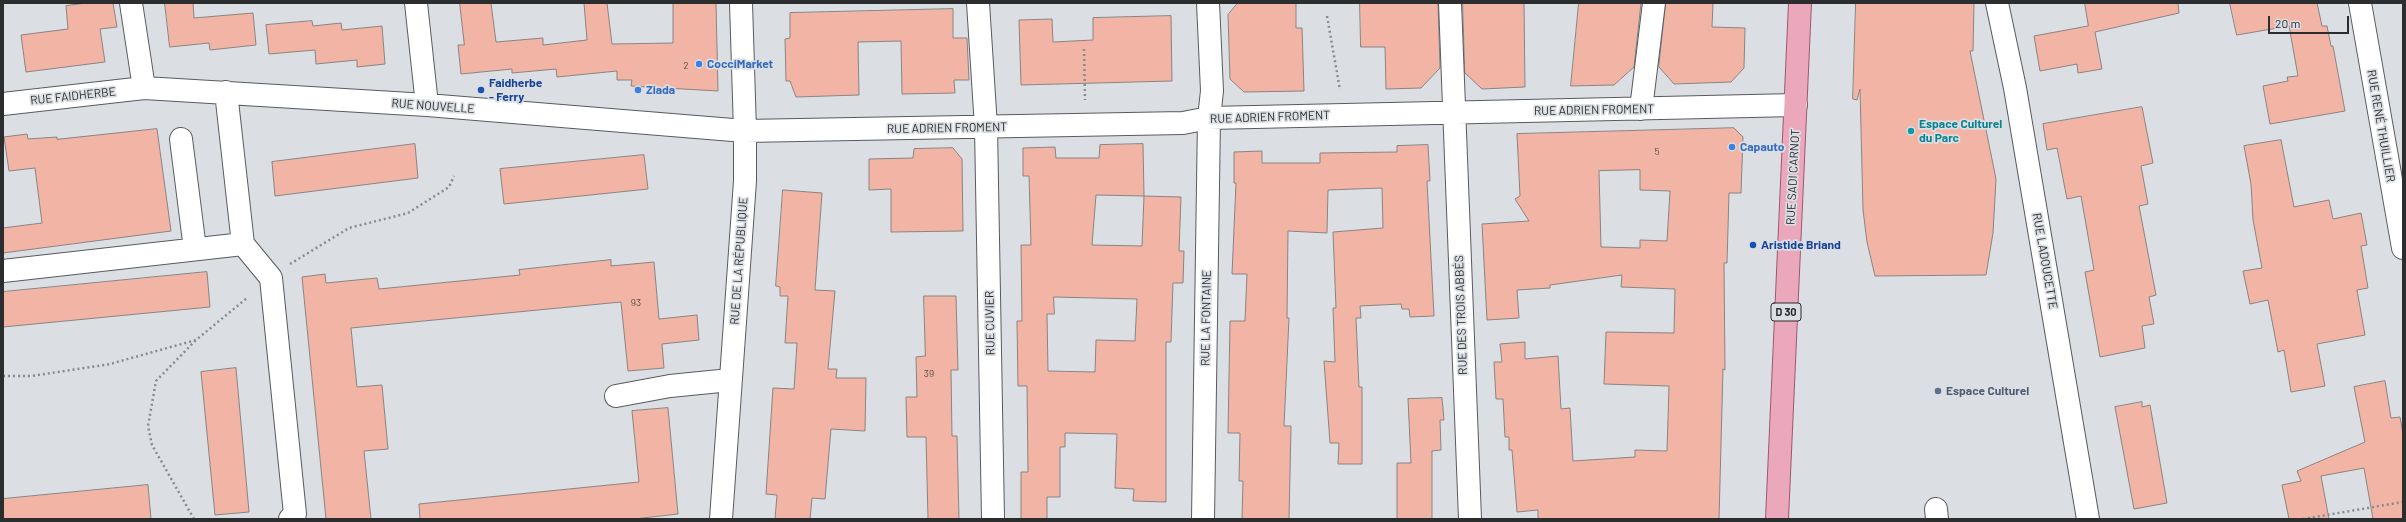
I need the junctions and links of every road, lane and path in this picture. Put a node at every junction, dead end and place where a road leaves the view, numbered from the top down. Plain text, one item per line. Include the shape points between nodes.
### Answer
1 (131, 3) edge
2 (416, 3) edge
3 (741, 3) edge
4 (978, 3) edge
5 (1208, 3) edge
6 (1450, 3) edge
7 (1654, 3) edge
8 (1800, 3) edge
9 (1997, 3) edge
10 (2360, 3) edge
11 (1327, 16) dead end
12 (1084, 49) dead end
13 (144, 88) junction
14 (226, 92) junction
15 (3, 104) edge
16 (427, 105) junction
17 (1796, 105) junction
18 (1641, 109) junction
19 (1454, 112) junction
20 (1341, 115) junction
21 (1209, 118) junction
22 (1086, 125) junction
23 (986, 127) junction
24 (745, 131) junction
25 (181, 139) dead end
26 (454, 176) dead end
27 (243, 244) junction
28 (2403, 248) edge
29 (195, 249) junction
30 (3, 271) edge
31 (271, 278) junction
32 (196, 340) junction
33 (3, 376) edge
34 (730, 380) junction
35 (616, 396) dead end
36 (2403, 502) edge
37 (194, 519) edge
38 (290, 519) edge
39 (721, 519) edge
40 (993, 519) edge
41 (1203, 519) edge
42 (1470, 519) edge
43 (1777, 519) edge
44 (2088, 519) edge
45 (2303, 519) edge

1 - 13 street
2 - 16 street
3 - 24 street, RUE DE LA RÉPUBLIQUE
4 - 23 street, RUE CUVIER
5 - 21 street, RUE LA FONTAINE via 1212,91
6 - 19 street, RUE DES TROIS ABBÉS
7 - 18 street
8 - 17 main road, RUE SADI CARNOT / D 30
9 - 44 street, RUE LADOUCETTE via 2020,119
10 - 28 street, RUE RENÉ THUILLIER
11 - 20 path via 1340,89
12 - 22 path
13 - 14 street, RUE NOUVELLE
13 - 15 street, RUE FAIDHERBE
14 - 16 street, RUE NOUVELLE
14 - 27 street
16 - 24 street, RUE NOUVELLE
17 - 18 street, RUE ADRIEN FROMENT
17 - 43 main road, RUE SADI CARNOT / D 30
18 - 19 street, RUE ADRIEN FROMENT
19 - 20 street, RUE ADRIEN FROMENT
19 - 42 street, RUE DES TROIS ABBÉS
20 - 21 street, RUE ADRIEN FROMENT
21 - 22 street, RUE ADRIEN FROMENT via 1183,123
21 - 41 street, RUE LA FONTAINE
22 - 23 street, RUE ADRIEN FROMENT
23 - 24 street, RUE ADRIEN FROMENT
23 - 40 street, RUE CUVIER
24 - 34 street, RUE DE LA RÉPUBLIQUE via 745,181
25 - 29 street
26 - 31 path via 449,187 408,213 349,228 308,251
27 - 29 street
27 - 31 street
29 - 30 street
31 - 32 path
31 - 38 street via 295,514
32 - 33 path via 110,364 32,376
32 - 37 path via 156,381 148,426 152,444
34 - 35 street via 670,386
34 - 39 street, RUE DE LA RÉPUBLIQUE
36 - 45 path

